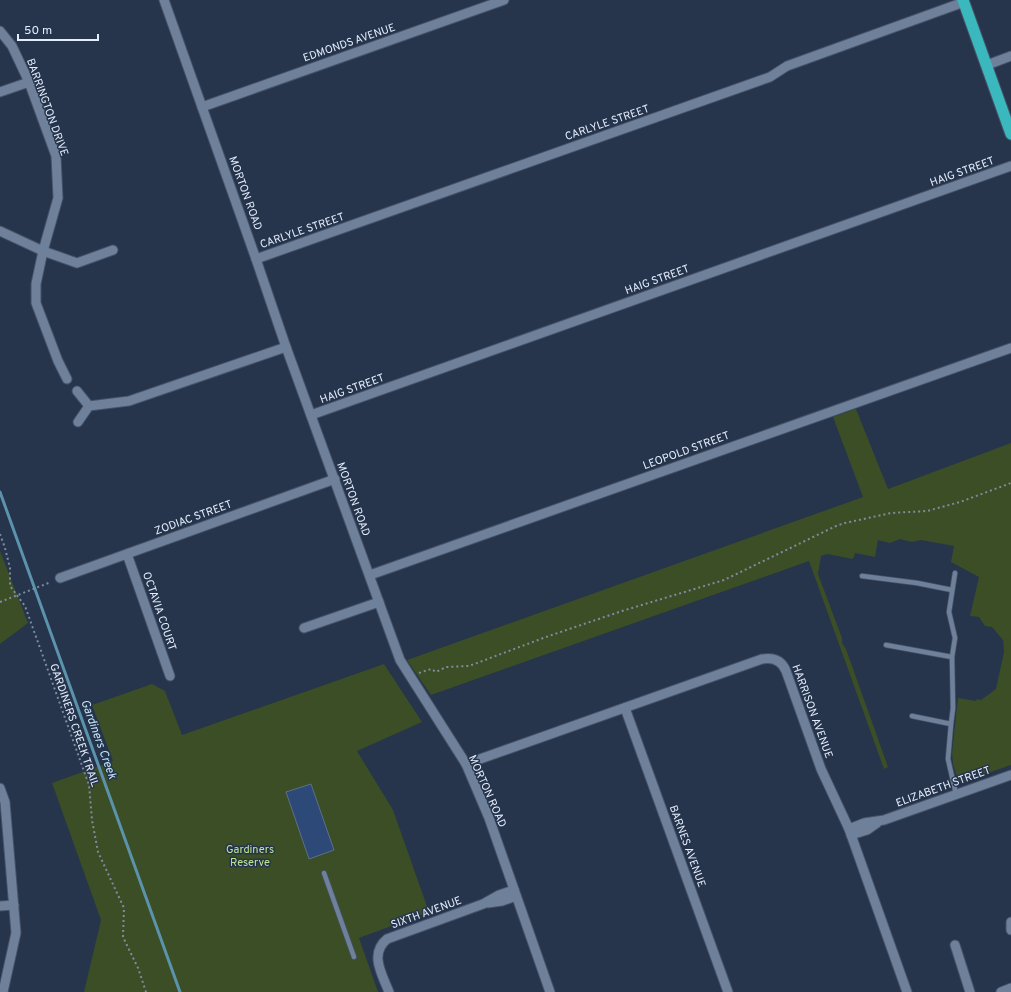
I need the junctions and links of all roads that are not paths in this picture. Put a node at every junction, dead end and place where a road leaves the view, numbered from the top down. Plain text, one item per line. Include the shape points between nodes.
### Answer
1 (164, 0) edge
2 (504, 0) edge
3 (964, 1) edge
4 (0, 31) edge
5 (1011, 56) edge
6 (987, 65) junction
7 (29, 82) junction
8 (0, 92) edge
9 (202, 107) junction
10 (1011, 134) edge
11 (1011, 166) edge
12 (0, 232) edge
13 (113, 250) dead end
14 (43, 251) junction
15 (256, 259) junction
16 (286, 347) junction
17 (1011, 348) edge
18 (67, 379) dead end
19 (77, 392) dead end
20 (89, 406) junction
21 (311, 415) junction
22 (78, 422) dead end
23 (335, 479) junction
24 (127, 554) junction
25 (955, 573) dead end
26 (370, 576) junction
27 (862, 576) dead end
28 (60, 578) dead end
29 (952, 590) junction
30 (379, 602) junction
31 (304, 628) dead end
32 (886, 645) dead end
33 (952, 657) junction
34 (170, 676) dead end
35 (626, 708) junction
36 (912, 716) dead end
37 (950, 724) junction
38 (466, 764) junction
39 (1011, 775) edge
40 (0, 788) edge
41 (956, 794) junction
42 (850, 832) junction
43 (324, 873) dead end
44 (515, 893) junction
45 (14, 905) junction
46 (0, 906) edge
47 (1011, 922) edge
48 (1011, 930) edge
49 (954, 945) dead end
50 (354, 958) dead end
51 (1011, 988) edge
52 (3, 992) edge
53 (389, 992) edge
54 (550, 992) edge
55 (728, 992) edge
56 (906, 992) edge
57 (970, 992) edge
58 (1001, 992) edge

1 - 9 street, MORTON ROAD
2 - 9 street, EDMONDS AVENUE
3 - 6 highway
3 - 15 street, CARLYLE STREET via 787,66 770,77
4 - 7 street, BARRINGTON DRIVE via 12,46
5 - 6 street
6 - 10 highway
7 - 8 street
7 - 14 street, BARRINGTON DRIVE via 56,156 58,198
9 - 15 street, MORTON ROAD
11 - 21 street, HAIG STREET
12 - 14 street
13 - 14 street via 77,263
14 - 18 street, BARRINGTON DRIVE via 36,284 36,303
15 - 16 street, MORTON ROAD
16 - 20 street via 129,401
16 - 21 street, MORTON ROAD
17 - 26 street, LEOPOLD STREET
19 - 20 street
20 - 22 street
21 - 23 street, MORTON ROAD
23 - 24 street, ZODIAC STREET
23 - 26 street, MORTON ROAD
24 - 28 street, ZODIAC STREET
24 - 34 street, OCTAVIA COURT
25 - 29 lane
26 - 30 street, MORTON ROAD
27 - 29 lane
29 - 33 lane via 949,612 955,638
30 - 31 street
30 - 38 street, MORTON ROAD via 400,660
32 - 33 lane
33 - 37 lane via 953,708
35 - 38 street, HARRISON AVENUE
35 - 42 street, HARRISON AVENUE via 762,659 772,658 780,662 786,671 821,769
35 - 55 street, BARNES AVENUE
36 - 37 lane
37 - 41 lane via 948,759
38 - 44 street, MORTON ROAD via 489,818
39 - 41 street, ELIZABETH STREET
40 - 45 street via 5,802
41 - 42 street, ELIZABETH STREET via 884,820 867,830
42 - 56 street, HARRISON AVENUE
43 - 50 lane
44 - 53 street, SIXTH AVENUE via 502,901 483,904 392,936 383,942 378,952 378,960
44 - 54 street, MORTON ROAD
45 - 46 street
45 - 52 street via 16,933
47 - 48 street
49 - 57 street
51 - 58 street

